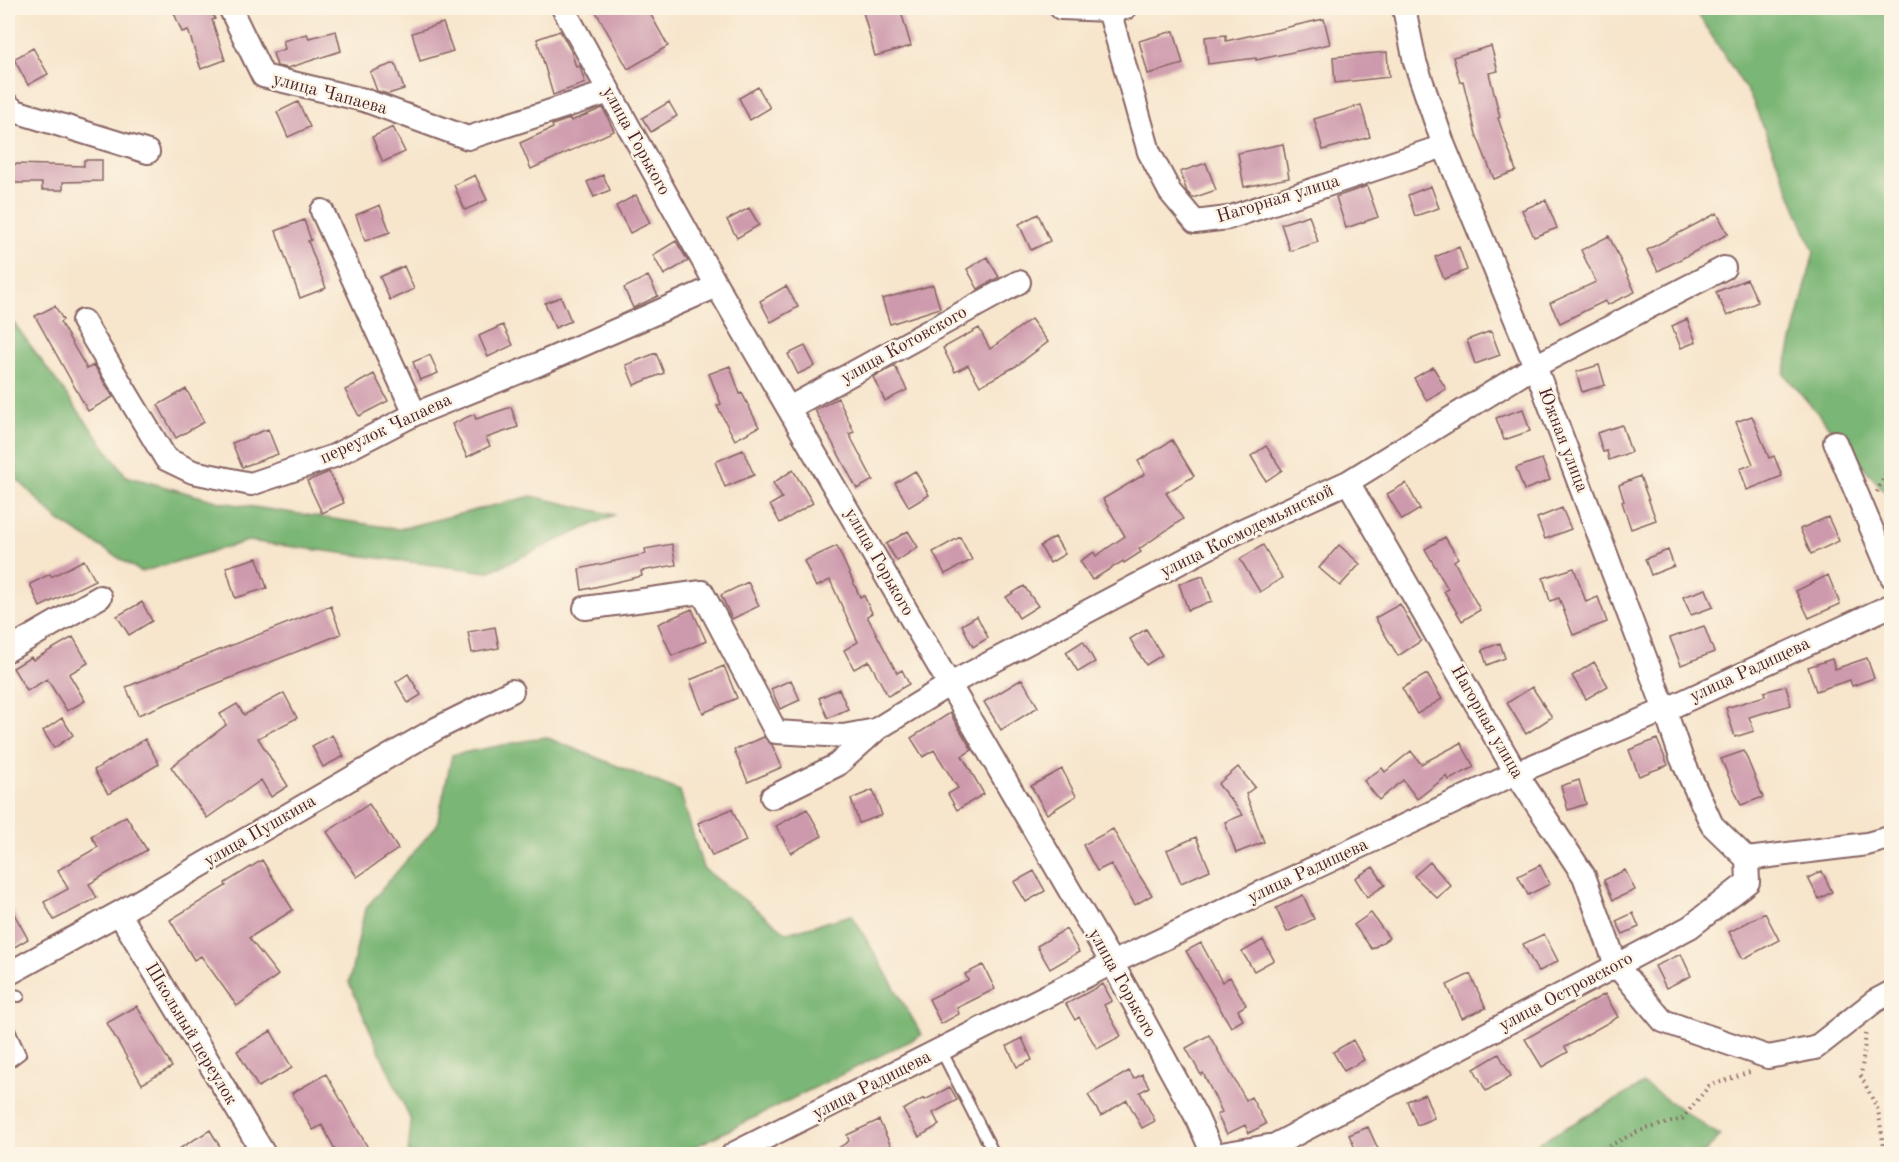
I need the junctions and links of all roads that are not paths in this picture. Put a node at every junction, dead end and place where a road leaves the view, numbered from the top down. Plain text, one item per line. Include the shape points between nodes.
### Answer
1 (230, 8) edge
2 (563, 8) edge
3 (1061, 8) edge
4 (1404, 8) edge
5 (1117, 9) edge
6 (609, 93) junction
7 (8, 105) edge
8 (1444, 146) junction
9 (148, 152) dead end
10 (322, 211) dead end
11 (1724, 268) dead end
12 (1018, 282) dead end
13 (717, 286) junction
14 (83, 321) dead end
15 (1535, 366) junction
16 (789, 408) junction
17 (415, 414) junction
18 (1835, 441) dead end
19 (1348, 482) junction
20 (1892, 577) edge
21 (100, 597) dead end
22 (1892, 605) edge
23 (585, 608) dead end
24 (8, 650) edge
25 (950, 684) junction
26 (513, 691) dead end
27 (1665, 710) junction
28 (877, 729) junction
29 (1516, 773) junction
30 (772, 797) dead end
31 (1892, 837) edge
32 (1747, 859) junction
33 (119, 913) junction
34 (1112, 963) junction
35 (1616, 965) junction
36 (8, 974) edge
37 (8, 994) edge
38 (19, 996) dead end
39 (1883, 997) edge
40 (8, 1028) edge
41 (940, 1050) junction
42 (8, 1063) edge
43 (264, 1155) edge
44 (733, 1155) edge
45 (994, 1155) edge
46 (1213, 1155) edge
47 (1221, 1155) edge

1 - 6 street, улица Чапаева via 262,76 364,100 468,138
2 - 6 street, улица Горького
3 - 5 street
4 - 8 street, Южная улица via 1415,62
5 - 8 street, Нагорная улица via 1149,152 1170,192 1195,222 1228,218
6 - 13 street, улица Горького
7 - 9 street via 15,111
8 - 15 street, Южная улица
10 - 17 street
11 - 15 street, улица Космодемьянской
12 - 16 street, улица Котовского
13 - 16 street, улица Горького
13 - 17 street, переулок Чапаева
14 - 17 street, переулок Чапаева via 166,459 193,472 251,484 334,456
15 - 19 street, улица Космодемьянской
15 - 27 street, Южная улица
16 - 25 street, улица Горького
18 - 20 street
19 - 25 street, улица Космодемьянской via 1234,534
19 - 29 street, Нагорная улица
21 - 24 street
22 - 27 street, улица Радищева
23 - 28 street via 702,592 776,732 843,736
25 - 28 street, улица Космодемьянской
25 - 34 street, улица Горького
26 - 33 street, улица Пушкина via 436,729
27 - 29 street, улица Радищева
27 - 32 street, Южная улица via 1712,825
28 - 30 street, улица Космодемьянской via 837,765
29 - 34 street, улица Радищева
29 - 35 street, Нагорная улица via 1584,876
31 - 32 street via 1867,844
32 - 35 street, улица Островского via 1748,882 1690,927
33 - 36 street, улица Пушкина
33 - 43 street, Школьный переулок
34 - 41 street, улица Радищева
34 - 46 street, улица Горького via 1196,1116
35 - 39 street, Нагорная улица via 1663,1022 1768,1057 1815,1048
35 - 47 street, улица Островского via 1275,1145
37 - 38 lane
40 - 42 lane via 20,1054
41 - 44 street, улица Радищева
41 - 45 lane

